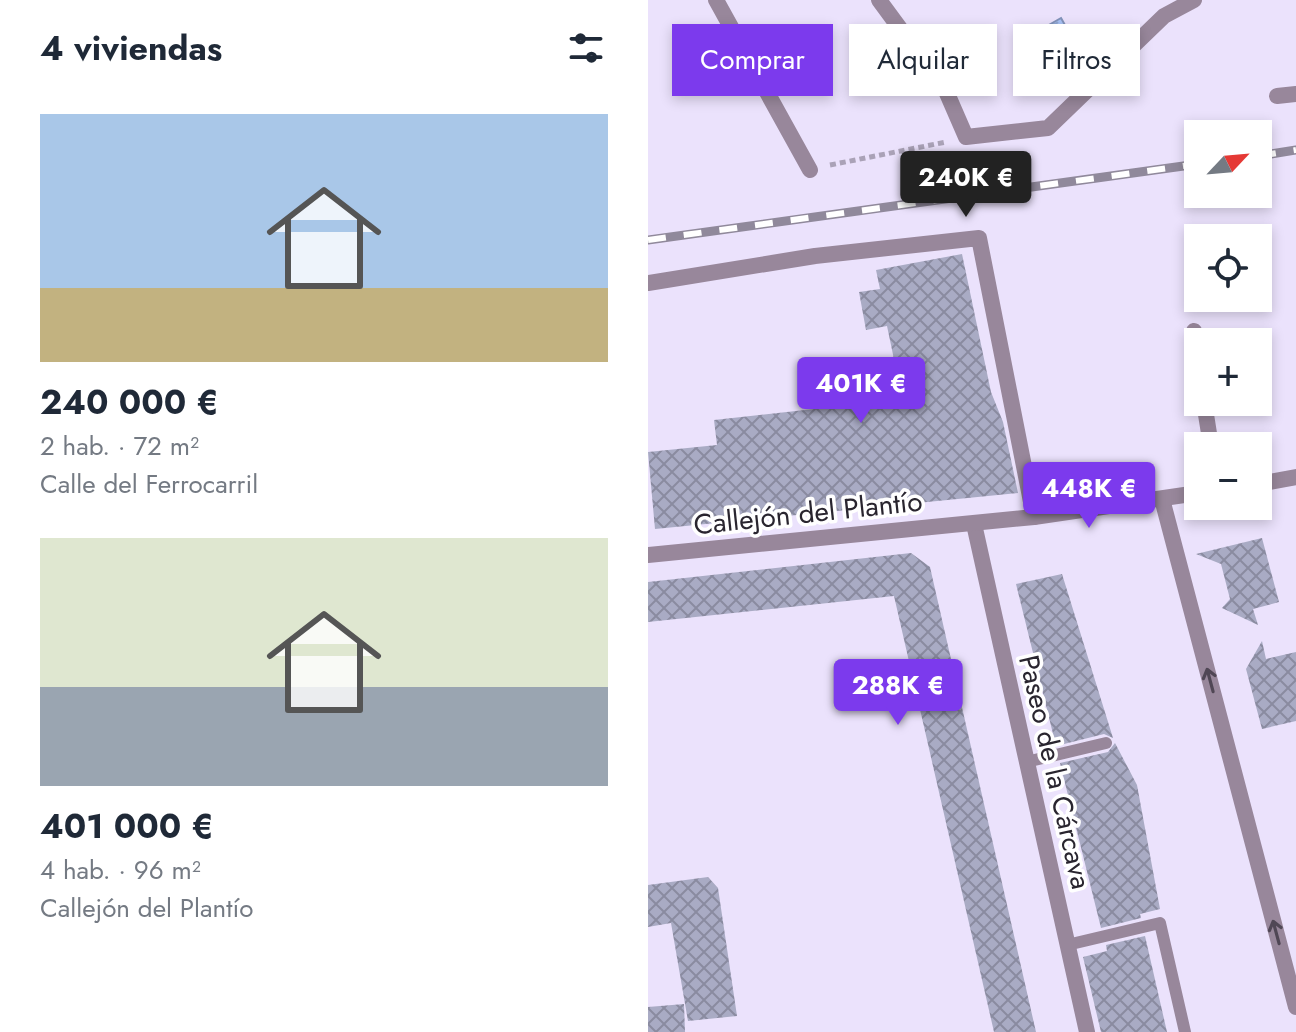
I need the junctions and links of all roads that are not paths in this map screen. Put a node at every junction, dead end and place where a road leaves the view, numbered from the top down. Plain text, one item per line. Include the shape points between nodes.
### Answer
1 (716, 0) edge
2 (879, 0) edge
3 (1194, 0) edge
4 (1296, 94) edge
5 (1277, 96) dead end
6 (810, 170) road end
7 (648, 283) edge
8 (1296, 477) edge
9 (1272, 481) edge
10 (1184, 495) edge
11 (1162, 499) junction
12 (1034, 517) junction
13 (974, 524) junction
14 (648, 555) edge
15 (1106, 743) dead end
16 (1026, 762) junction
17 (1067, 945) junction
18 (1296, 1007) edge
19 (1087, 1032) edge
20 (1185, 1032) edge

1 - 6 street
2 - 3 street via 946,91 966,137 1048,128 1164,16
4 - 5 street
7 - 12 street via 815,256 979,238
8 - 9 street
10 - 11 street, Callejón del Plantío
11 - 12 street, Callejón del Plantío
18 -> 11 street
12 - 13 street, Callejón del Plantío
13 - 14 street, Callejón del Plantío
13 - 16 street, Paseo de la Cárcava
15 - 16 lane
16 - 17 street, Paseo de la Cárcava
17 - 19 street, Paseo de la Cárcava
17 - 20 lane via 1160,923

